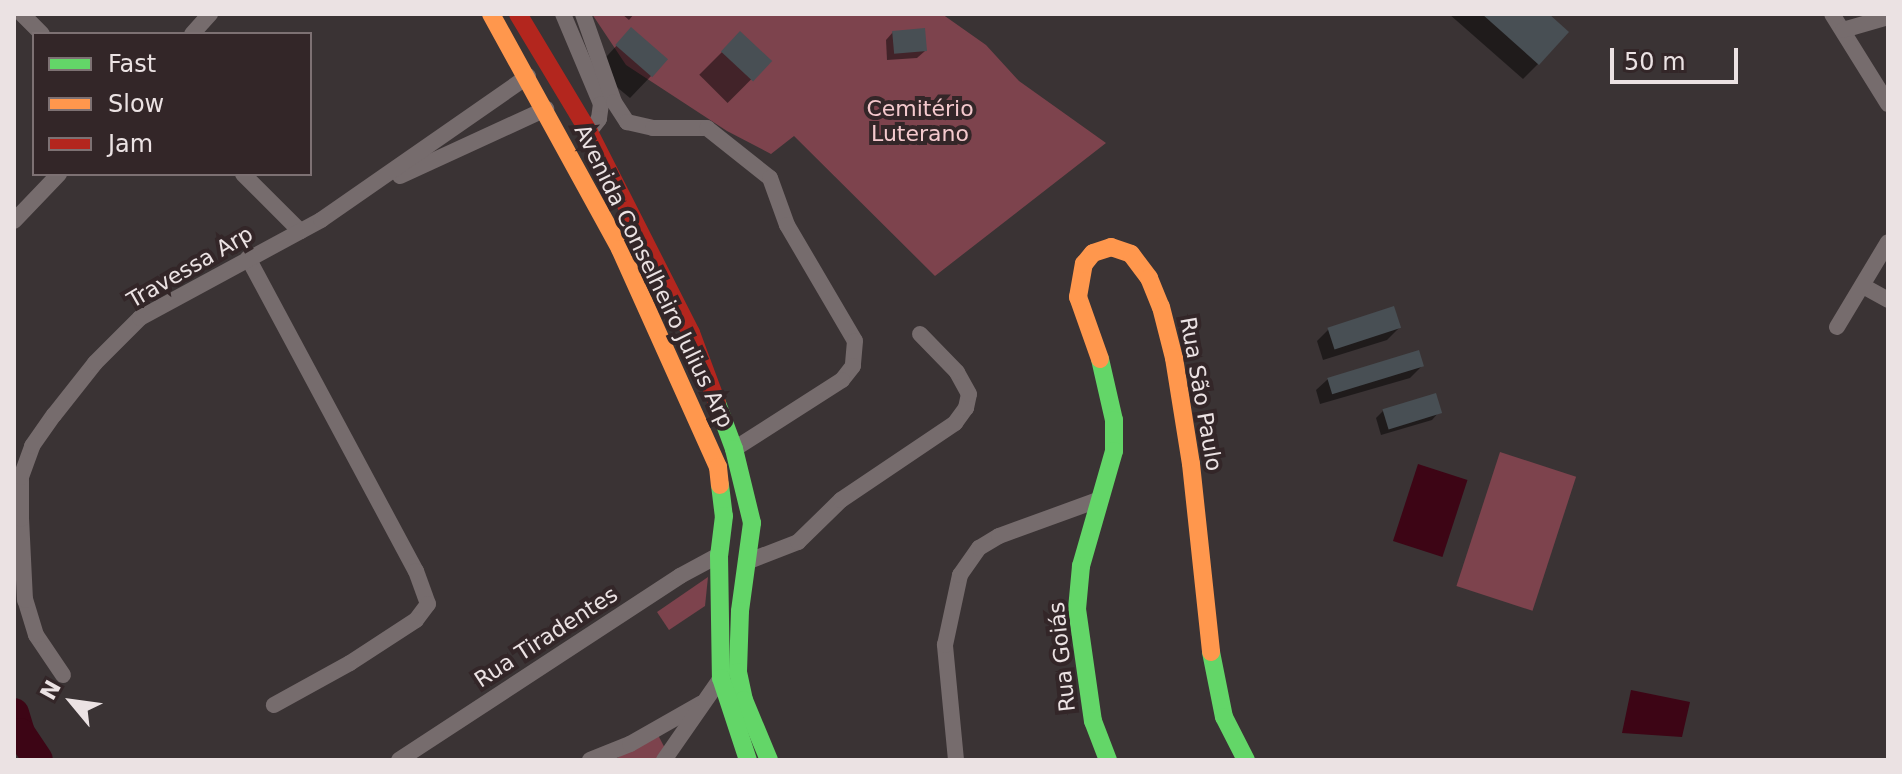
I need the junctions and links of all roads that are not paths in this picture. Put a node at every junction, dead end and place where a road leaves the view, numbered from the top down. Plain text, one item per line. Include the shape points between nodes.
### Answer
1 (22, 14) edge
2 (210, 14) edge
3 (491, 14) edge
4 (518, 14) edge
5 (563, 14) edge
6 (583, 14) edge
7 (1832, 14) edge
8 (1888, 17) edge
9 (1843, 30) junction
10 (40, 32) edge
11 (194, 32) edge
12 (528, 76) junction
13 (1888, 104) edge
14 (546, 109) junction
15 (589, 132) junction
16 (57, 176) edge
17 (245, 176) edge
18 (365, 192) junction
19 (14, 221) edge
20 (300, 231) junction
21 (1888, 242) edge
22 (248, 258) junction
23 (1863, 286) junction
24 (1888, 300) edge
25 (1837, 327) dead end
26 (920, 334) dead end
27 (734, 449) junction
28 (1098, 500) junction
29 (719, 555) junction
30 (749, 561) junction
31 (63, 675) dead end
32 (721, 678) junction
33 (700, 704) junction
34 (274, 705) dead end
35 (399, 760) edge
36 (590, 760) edge
37 (664, 760) edge
38 (748, 760) edge
39 (769, 760) edge
40 (956, 760) edge
41 (1108, 760) edge
42 (1246, 760) edge

1 - 10 street
2 - 11 street
3 - 12 main road, Avenida Conselheiro Julius Arp
4 - 15 main road, Avenida Conselheiro Julius Arp
5 - 15 street via 601,104 599,119
6 - 27 street via 614,102 627,122 653,128 707,128 770,178 787,225 855,341 853,366 842,380
7 - 9 street
8 - 9 street
9 - 13 street
12 - 14 main road, Avenida Conselheiro Julius Arp
12 - 18 street, Travessa Arp
14 - 18 street, Travessa Arp
14 - 29 main road, Avenida Conselheiro Julius Arp via 620,249 705,430 718,467 724,516
15 - 27 main road, Avenida Conselheiro Julius Arp via 691,333
16 - 19 street
17 - 20 street
18 - 20 street, Travessa Arp
20 - 22 street, Travessa Arp
21 - 23 street
22 - 31 street, Travessa Arp via 140,318 95,363 32,446 21,477 25,600 36,635
22 - 34 street via 416,571 428,604 416,620
23 - 24 street
23 - 25 street
26 - 30 street via 957,372 969,394 955,423 841,500 798,542
27 - 30 main road, Avenida Conselheiro Julius Arp via 752,523
28 - 40 street via 999,536 979,548 960,575 945,645
28 - 41 main road, Rua Goiás via 1081,566 1077,609 1093,721
28 - 42 main road, Rua São Paulo via 1114,451 1114,420 1106,377 1078,297 1084,264 1093,253 1111,247 1131,254 1161,307 1191,464 1211,656 1224,717
29 - 32 main road, Avenida Conselheiro Julius Arp
29 - 35 street, Rua Tiradentes
30 - 39 main road, Avenida Conselheiro Julius Arp via 740,611 738,672
32 - 33 street
32 - 38 main road, Avenida Conselheiro Julius Arp
33 - 36 street
33 - 37 street

